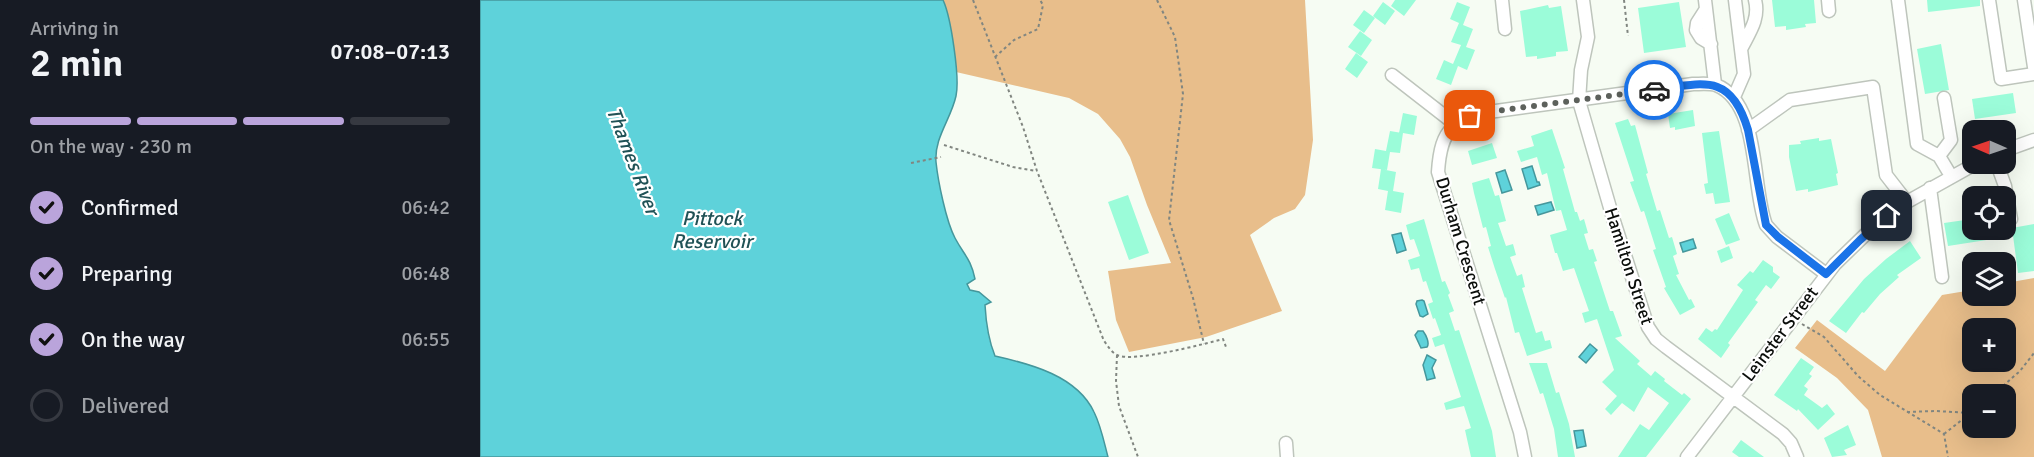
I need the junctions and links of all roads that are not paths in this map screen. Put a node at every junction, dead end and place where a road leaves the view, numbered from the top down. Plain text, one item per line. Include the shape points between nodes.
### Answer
1 (1502, 0) edge
2 (1583, 0) edge
3 (1735, 0) edge
4 (1755, 0) edge
5 (1898, 0) edge
6 (1989, 0) edge
7 (2024, 0) edge
8 (1706, 5) edge
9 (1505, 29) dead end
10 (1741, 49) junction
11 (2034, 67) edge
12 (2034, 74) edge
13 (1392, 75) dead end
14 (1715, 84) junction
15 (1734, 97) junction
16 (1944, 98) dead end
17 (1579, 101) junction
18 (1455, 123) junction
19 (1748, 130) junction
20 (2034, 140) edge
21 (2016, 146) edge
22 (1939, 156) junction
23 (1962, 170) edge
24 (1951, 176) junction
25 (1930, 188) junction
26 (1907, 202) junction
27 (1826, 274) junction
28 (1942, 277) dead end
29 (1731, 397) junction
30 (1286, 443) dead end
31 (1287, 457) edge
32 (1525, 457) edge
33 (1687, 457) edge
34 (1797, 457) edge

1 - 9 street
2 - 17 street, Hamilton Street via 1588,37
3 - 10 street
4 - 10 street via 1756,16
5 - 22 street via 1917,144
6 - 12 street via 2001,79
7 - 11 street
8 - 14 street
10 - 15 street via 1744,74
13 - 18 street
14 - 15 street
14 - 17 street
15 - 19 street
16 - 22 street via 1951,140
17 - 18 street via 1496,111
17 - 29 street, Hamilton Street via 1648,327 1666,348
18 - 32 street, Durham Crescent via 1439,153 1438,172
19 - 26 street via 1790,100 1873,87 1886,175
19 - 27 street via 1766,225
20 - 21 street
22 - 24 street
23 - 24 street, Leinster Street
24 - 25 street, Leinster Street
25 - 26 street, Leinster Street
25 - 28 street
26 - 27 street, Leinster Street via 1867,233
27 - 29 street, Leinster Street
29 - 33 street, Leinster Street
29 - 34 street, Hamilton Street via 1783,434
30 - 31 street

